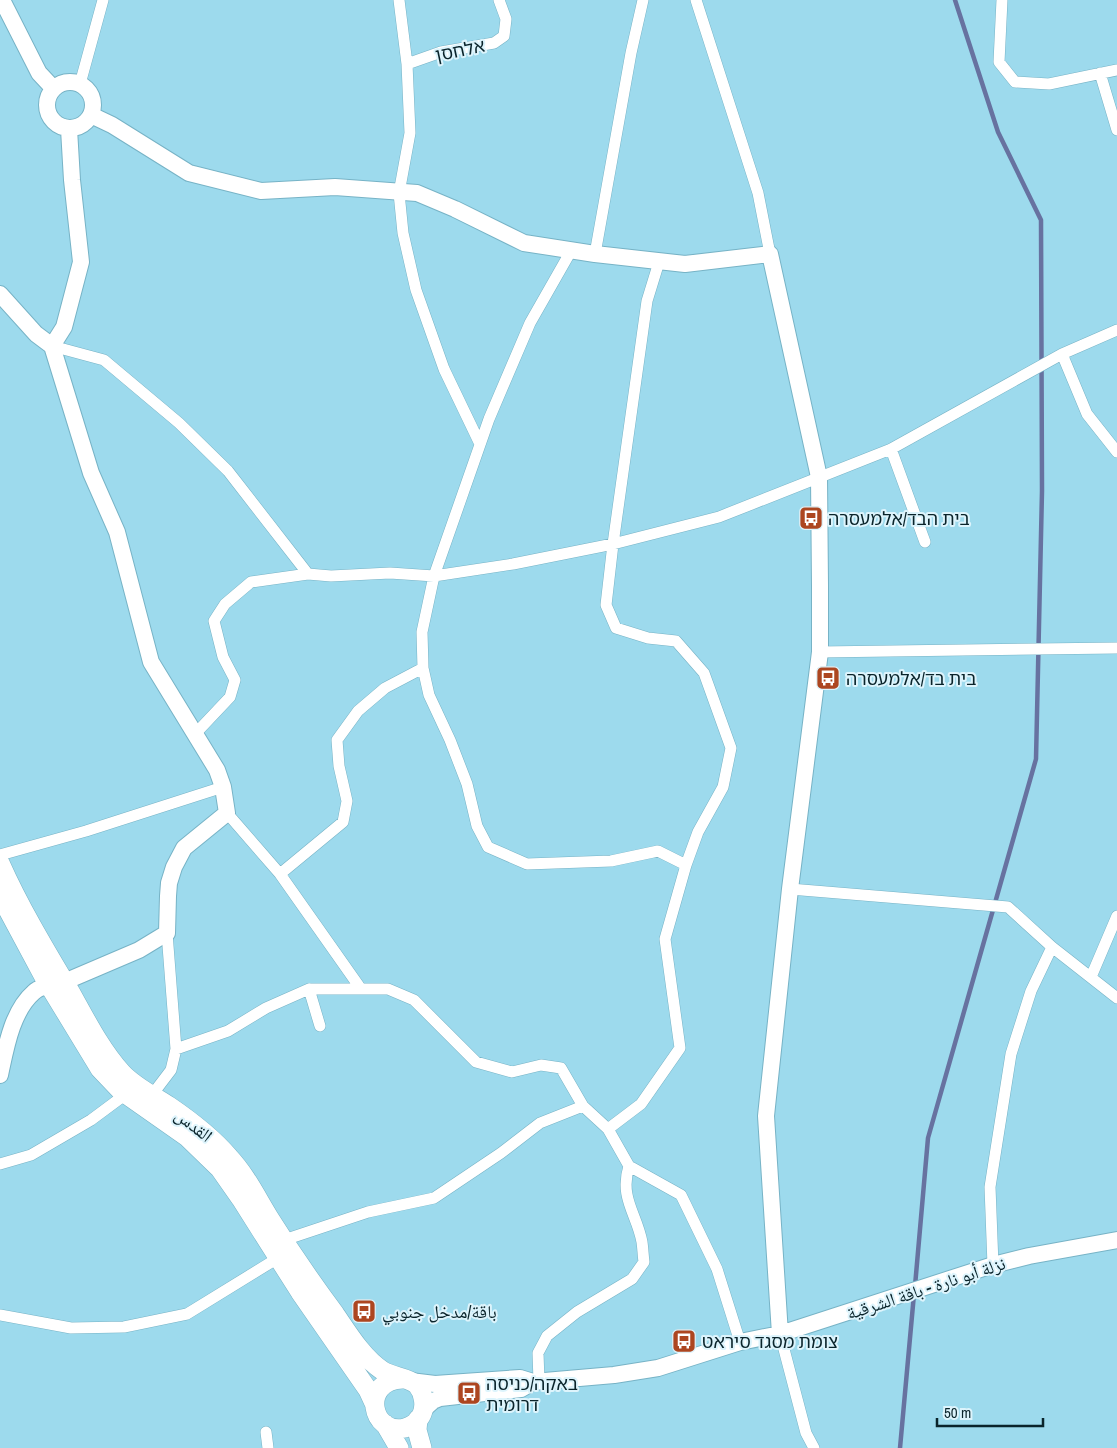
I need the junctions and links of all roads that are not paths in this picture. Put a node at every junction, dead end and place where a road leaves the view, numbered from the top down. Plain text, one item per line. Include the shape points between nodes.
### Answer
1 (2, 0) edge
2 (103, 0) edge
3 (399, 0) edge
4 (499, 0) edge
5 (643, 0) edge
6 (696, 0) edge
7 (1002, 0) edge
8 (407, 64) junction
9 (1117, 70) edge
10 (1100, 73) junction
11 (80, 84) junction
12 (54, 88) junction
13 (91, 114) junction
14 (69, 129) junction
15 (1117, 130) edge
16 (399, 192) junction
17 (571, 251) junction
18 (595, 254) junction
19 (770, 254) junction
20 (659, 262) junction
21 (0, 294) edge
22 (1117, 330) edge
23 (52, 346) junction
24 (1062, 354) junction
25 (480, 444) junction
26 (891, 450) junction
27 (1117, 452) edge
28 (819, 477) junction
29 (925, 542) dead end
30 (613, 544) junction
31 (308, 574) junction
32 (434, 576) junction
33 (1117, 648) edge
34 (820, 652) junction
35 (423, 668) junction
36 (196, 733) junction
37 (223, 787) junction
38 (227, 813) junction
39 (0, 855) edge
40 (0, 863) edge
41 (686, 865) junction
42 (280, 874) junction
43 (790, 889) junction
44 (0, 895) edge
45 (1117, 916) edge
46 (168, 933) junction
47 (1052, 947) junction
48 (1091, 978) junction
49 (56, 983) junction
50 (310, 989) junction
51 (361, 989) junction
52 (1117, 998) edge
53 (320, 1026) dead end
54 (176, 1049) junction
55 (0, 1075) edge
56 (126, 1094) junction
57 (152, 1095) junction
58 (583, 1106) junction
59 (608, 1129) junction
60 (0, 1164) edge
61 (629, 1166) junction
62 (1117, 1240) edge
63 (281, 1249) junction
64 (993, 1266) junction
65 (0, 1315) edge
66 (780, 1334) junction
67 (740, 1342) junction
68 (406, 1380) junction
69 (536, 1382) junction
70 (374, 1403) junction
71 (421, 1414) junction
72 (385, 1424) junction
73 (266, 1432) dead end
74 (268, 1448) edge
75 (399, 1448) edge
76 (422, 1448) edge
77 (814, 1448) edge

1 - 12 street via 39,73
2 - 11 street
3 - 8 street
4 - 8 street, אלחסן via 506,20 504,36 494,43 441,52
5 - 18 street
6 - 19 street via 758,193
7 - 10 street via 999,62 1015,82 1049,84
8 - 16 street via 410,133
9 - 10 street
10 - 15 street
11 - 12 street via 68,82
11 - 13 street via 92,97
12 - 14 street via 46,102 46,110 54,123
13 - 14 street via 84,124
13 - 16 street via 189,173 260,191 335,187
14 - 23 street via 81,262 64,327
16 - 17 street via 417,193 524,243
16 - 25 street via 403,233 416,290 444,369
17 - 18 street
17 - 25 street via 530,323
18 - 20 street
19 - 20 street via 685,264
19 - 28 street
20 - 30 street via 647,301
21 - 23 street via 36,334
22 - 24 street
23 - 31 street via 104,360 179,423 228,471
23 - 36 street via 91,472 117,532 151,662
24 - 26 street
24 - 27 street via 1087,414
25 - 32 street
26 - 28 street
26 - 29 street
28 - 30 street via 719,517
28 - 34 street
30 - 32 street
30 - 41 street via 606,605 616,628 648,638 676,641 704,672 731,748 723,787 698,832
31 - 32 street
31 - 36 street via 251,582 226,604 214,621 223,657 235,680 230,696
32 - 35 street via 422,632
33 - 34 street
34 - 43 street
35 - 41 street via 429,695 450,740 467,784 477,826 488,847 527,864 611,861 658,851
35 - 42 street via 384,688 358,711 337,740 347,801 343,822
36 - 37 street
37 - 38 street
37 - 39 street
38 - 42 street
38 - 46 street via 184,848 177,861 169,883
40 - 49 main road, القدس
41 - 59 street via 666,939 680,1048 641,1104
42 - 51 street
43 - 47 street via 1008,907
43 - 66 street via 766,1116
44 - 49 main road, القدس
45 - 48 street
46 - 49 street via 139,950
46 - 54 street
47 - 48 street
47 - 64 street via 1031,991 1011,1054 990,1187
48 - 52 street
49 - 55 street via 36,990 20,1008
49 - 56 main road, القدس via 100,1069
49 - 57 main road, القدس via 112,1061 131,1082
50 - 51 street
50 - 53 street
50 - 54 street via 266,1008 228,1032
51 - 58 street via 388,989 414,1000 476,1062 512,1072 541,1065 561,1068
54 - 57 street via 171,1070
56 - 60 street via 91,1120 30,1155
56 - 63 main road, القدس via 187,1137 220,1169
57 - 63 main road, القدس via 200,1129 231,1158
58 - 59 street
58 - 63 street via 540,1123 434,1198 368,1212
59 - 61 street
61 - 67 street via 680,1195 717,1269
61 - 69 street via 625,1179 629,1205 642,1241 644,1262 632,1279 576,1312 547,1336 538,1353
62 - 64 street, نزلة أبو نارة - باقة الشرقية
63 - 65 street via 187,1314 124,1327 71,1328
63 - 68 main road, القدس via 361,1349 383,1371
63 - 70 main road, القدس via 300,1292
64 - 66 street, نزلة أبو نارة - باقة الشرقية
66 - 67 street, نزلة أبو نارة - باقة الشرقية
66 - 77 street via 806,1433
67 - 69 street, نزلة أبو نارة - باقة الشرقية via 658,1368 614,1376
68 - 69 street, نزلة أبو نارة - باقة الشرقية via 435,1384 520,1378
68 - 70 main road via 393,1379 380,1387
68 - 71 main road via 422,1393
69 - 71 street, نزلة أبو نارة - باقة الشرقية via 521,1389 440,1398
70 - 72 main road via 377,1415
71 - 72 main road via 410,1426 403,1428
71 - 76 main road via 417,1430
72 - 75 main road
73 - 74 street

